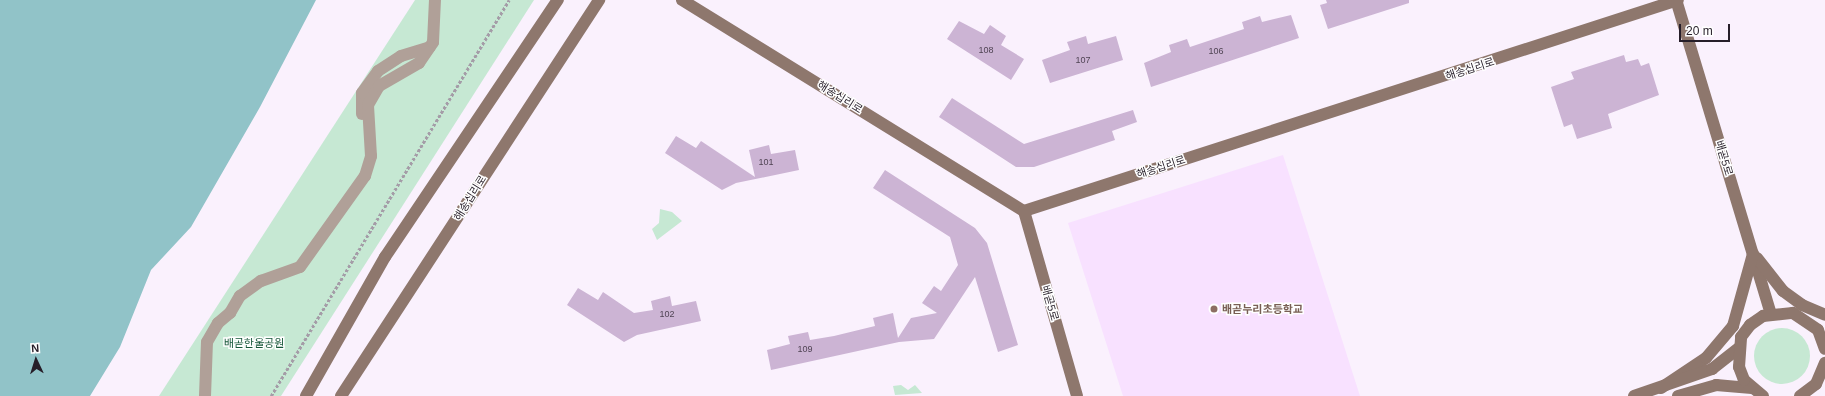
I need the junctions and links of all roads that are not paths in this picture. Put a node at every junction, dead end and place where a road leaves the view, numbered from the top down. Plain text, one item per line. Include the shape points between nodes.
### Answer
1 (435, 0) edge
2 (558, 0) edge
3 (599, 0) edge
4 (682, 0) edge
5 (1678, 1) edge
6 (1024, 211) junction
7 (1753, 254) junction
8 (1771, 314) junction
9 (1825, 315) edge
10 (1825, 344) edge
11 (1738, 348) junction
12 (1825, 349) edge
13 (1825, 363) edge
14 (1661, 388) junction
15 (1752, 388) junction
16 (205, 396) edge
17 (306, 396) edge
18 (341, 396) edge
19 (1077, 396) edge
20 (1634, 396) edge
21 (1678, 396) edge
22 (1763, 396) edge
23 (1800, 396) edge

1 - 16 street via 430,47 401,56 378,71 362,93 361,111 368,133 371,156 365,176 300,267 261,281 240,296 230,313 218,323 207,342
2 - 17 street via 385,257
3 - 18 street, 해송십리로
4 - 6 street, 해송십리로
5 - 6 street, 해송십리로
5 - 7 street, 배곧5로
6 - 19 street, 배곧5로
7 - 8 street, 배곧5로
7 - 9 street via 1783,291 1802,305
7 - 14 street via 1733,326 1706,358
8 - 10 street via 1793,313 1807,320
8 - 11 street via 1750,325
10 - 12 street
11 - 14 street via 1712,369
11 - 15 street via 1739,367
13 - 23 street via 1816,384
14 - 20 street
15 - 21 street via 1716,385
15 - 22 street

